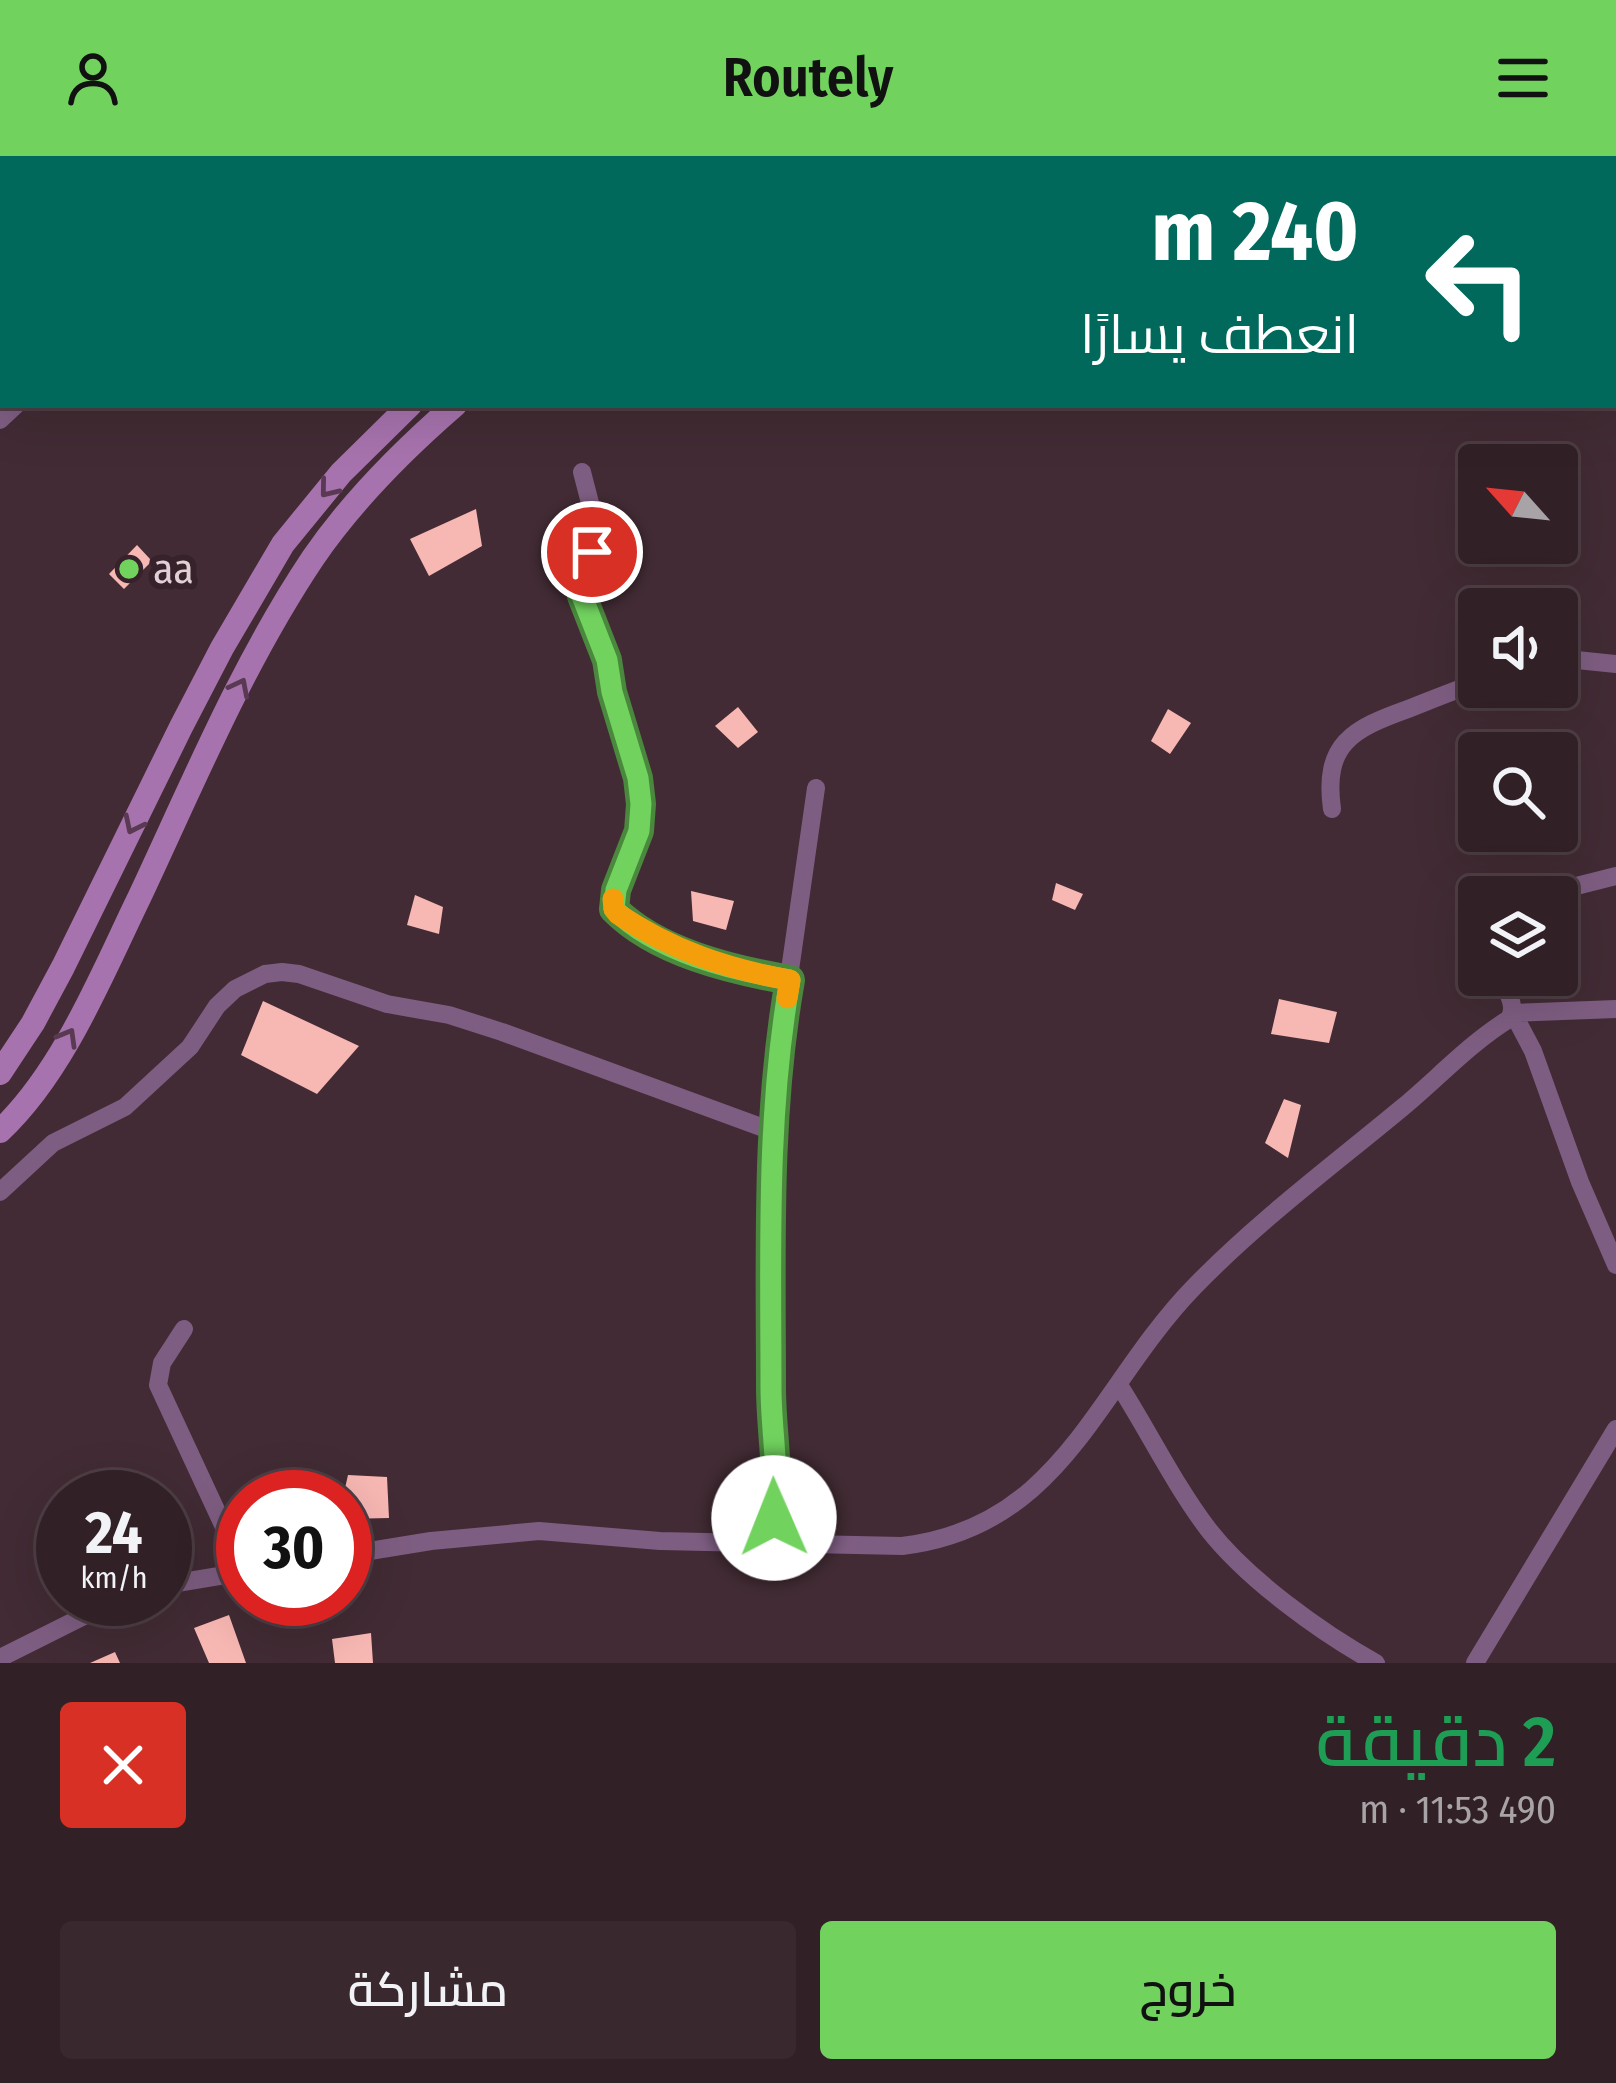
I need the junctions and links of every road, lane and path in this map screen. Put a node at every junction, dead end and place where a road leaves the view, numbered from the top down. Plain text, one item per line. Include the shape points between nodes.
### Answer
1 (407, 408) edge
2 (452, 408) edge
3 (582, 472) dead end
4 (1578, 660) edge
5 (1616, 664) edge
6 (1458, 690) edge
7 (816, 788) dead end
8 (1332, 809) dead end
9 (1616, 876) edge
10 (1578, 886) edge
11 (790, 980) junction
12 (1509, 996) edge
13 (1616, 1009) edge
14 (1513, 1013) junction
15 (0, 1073) edge
16 (0, 1131) edge
17 (772, 1131) junction
18 (0, 1192) edge
19 (1616, 1265) edge
20 (184, 1328) dead end
21 (1119, 1385) junction
22 (1616, 1429) edge
23 (216, 1511) edge
24 (756, 1544) junction
25 (372, 1551) edge
26 (61, 1626) edge
27 (0, 1658) edge
28 (1376, 1663) edge
29 (1475, 1663) edge

1 -> 15 main road via 284,544 222,648 64,967
16 -> 2 main road via 80,1016 293,590 348,513
3 - 11 street via 596,530 582,596 607,660 641,804 614,909 697,957
4 - 5 street
6 - 8 street via 1355,732 1331,768
7 - 11 street
9 - 10 street
11 - 17 street
12 - 14 street
13 - 14 street
14 - 19 street
14 - 21 street via 1246,1236 1164,1320
17 - 18 street via 502,1032 282,972 236,989 190,1048 124,1108 53,1143
17 - 24 street via 776,1505
20 - 23 street via 158,1385
21 - 24 street via 1052,1471 983,1524 902,1546
21 - 28 street via 1211,1532 1273,1592
22 - 29 street
24 - 25 street via 538,1532
26 - 27 street

